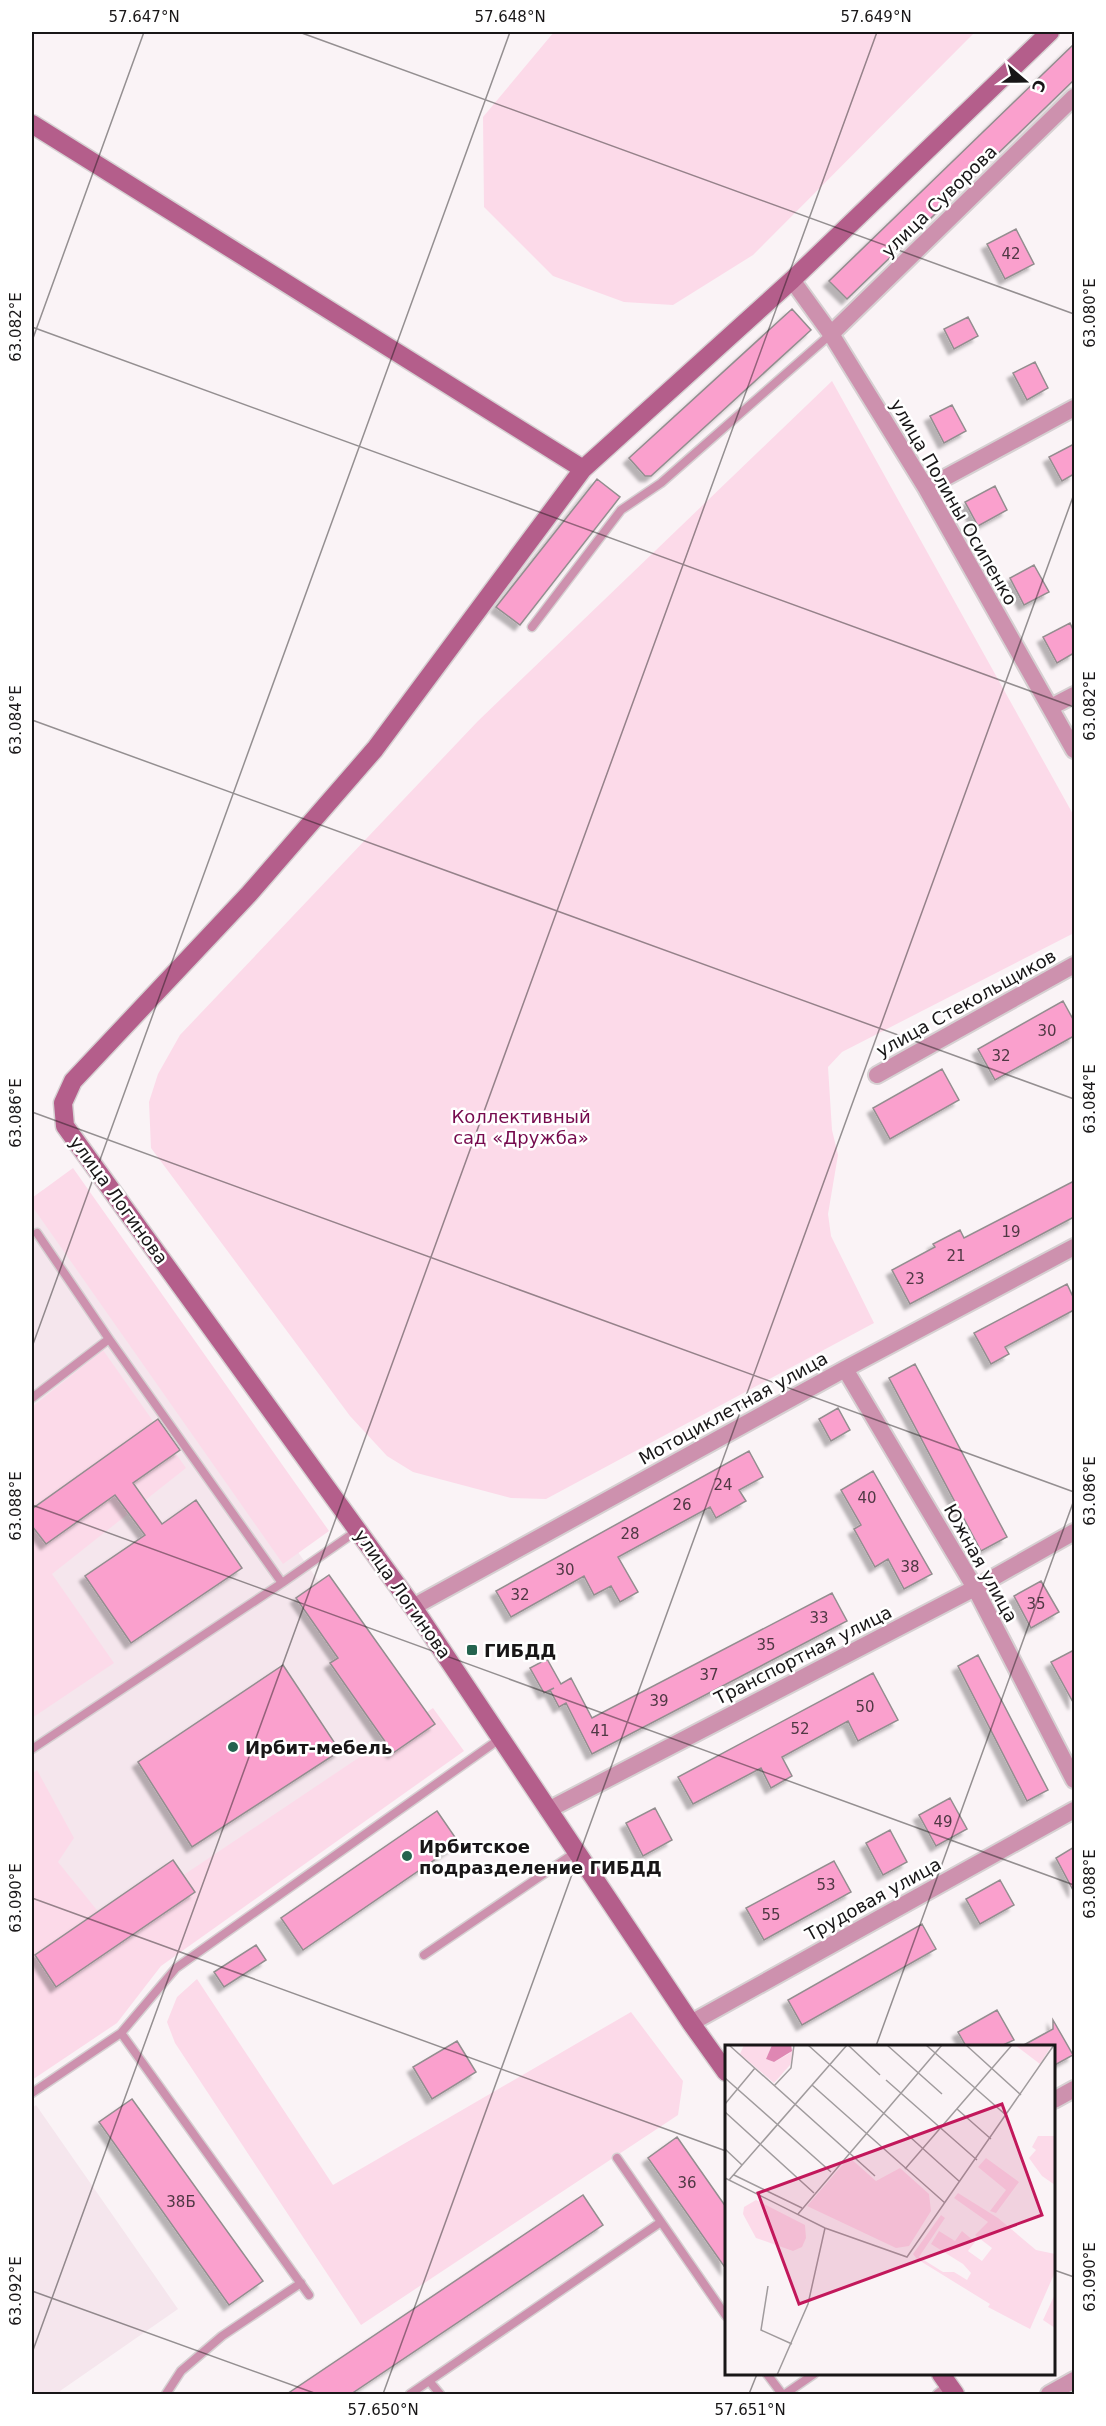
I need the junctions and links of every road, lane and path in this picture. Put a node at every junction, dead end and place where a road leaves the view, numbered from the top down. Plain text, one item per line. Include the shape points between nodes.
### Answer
1 (1050, 32) edge
2 (1074, 97) edge
3 (32, 124) edge
4 (792, 280) junction
5 (831, 334) junction
6 (1074, 408) edge
7 (583, 469) junction
8 (926, 488) junction
9 (532, 627) dead end
10 (1074, 695) edge
11 (1052, 707) junction
12 (1074, 750) edge
13 (1074, 965) edge
14 (877, 1075) dead end
15 (37, 1233) dead end
16 (1074, 1247) edge
17 (109, 1339) junction
18 (845, 1368) junction
19 (32, 1398) edge
20 (358, 1530) junction
21 (1074, 1532) edge
22 (282, 1583) junction
23 (975, 1588) junction
24 (413, 1607) junction
25 (501, 1737) junction
26 (32, 1749) edge
27 (1074, 1780) edge
28 (548, 1810) junction
29 (1074, 1810) edge
30 (576, 1852) junction
31 (424, 1954) dead end
32 (691, 2023) junction
33 (121, 2033) junction
34 (725, 2071) edge
35 (1074, 2089) edge
36 (32, 2093) edge
37 (1055, 2099) edge
38 (617, 2158) dead end
39 (661, 2222) junction
40 (301, 2283) junction
41 (309, 2295) dead end
42 (725, 2315) edge
43 (769, 2375) edge
44 (811, 2375) edge
45 (1074, 2380) edge
46 (430, 2382) junction
47 (166, 2394) edge
48 (410, 2394) edge
49 (440, 2394) edge
50 (783, 2394) edge
51 (1049, 2394) edge

1 - 4 street
2 - 5 street, улица Суворова
3 - 7 street
4 - 5 street, улица Полины Осипенко
4 - 7 street
5 - 8 street, улица Полины Осипенко
5 - 9 lane via 661,483 621,510
6 - 8 street
7 - 20 street, улица Логинова via 375,749 249,894 73,1081 63,1103 65,1126
8 - 11 street, улица Полины Осипенко
10 - 11 street
11 - 12 street, улица Полины Осипенко
13 - 14 street, улица Стекольщиков
15 - 17 lane
16 - 18 street, Мотоциклетная улица
17 - 19 lane
17 - 22 lane
18 - 23 street, Южная улица
18 - 24 street, Мотоциклетная улица
20 - 22 lane
20 - 24 street, улица Логинова
21 - 23 street, Транспортная улица
22 - 26 lane
23 - 27 street, Южная улица
23 - 28 street, Транспортная улица
24 - 25 street, улица Логинова
25 - 28 street, улица Логинова
25 - 33 lane via 176,1968
28 - 30 street, улица Логинова
29 - 32 street, Трудовая улица
30 - 31 lane
30 - 32 street, улица Логинова
32 - 34 street, улица Логинова
33 - 36 lane
33 - 40 lane
35 - 37 street
38 - 39 lane
39 - 42 lane
39 - 46 lane
40 - 41 lane
40 - 47 lane via 222,2336 181,2371
43 - 50 lane
44 - 50 lane
45 - 51 street
46 - 48 lane
46 - 49 lane

